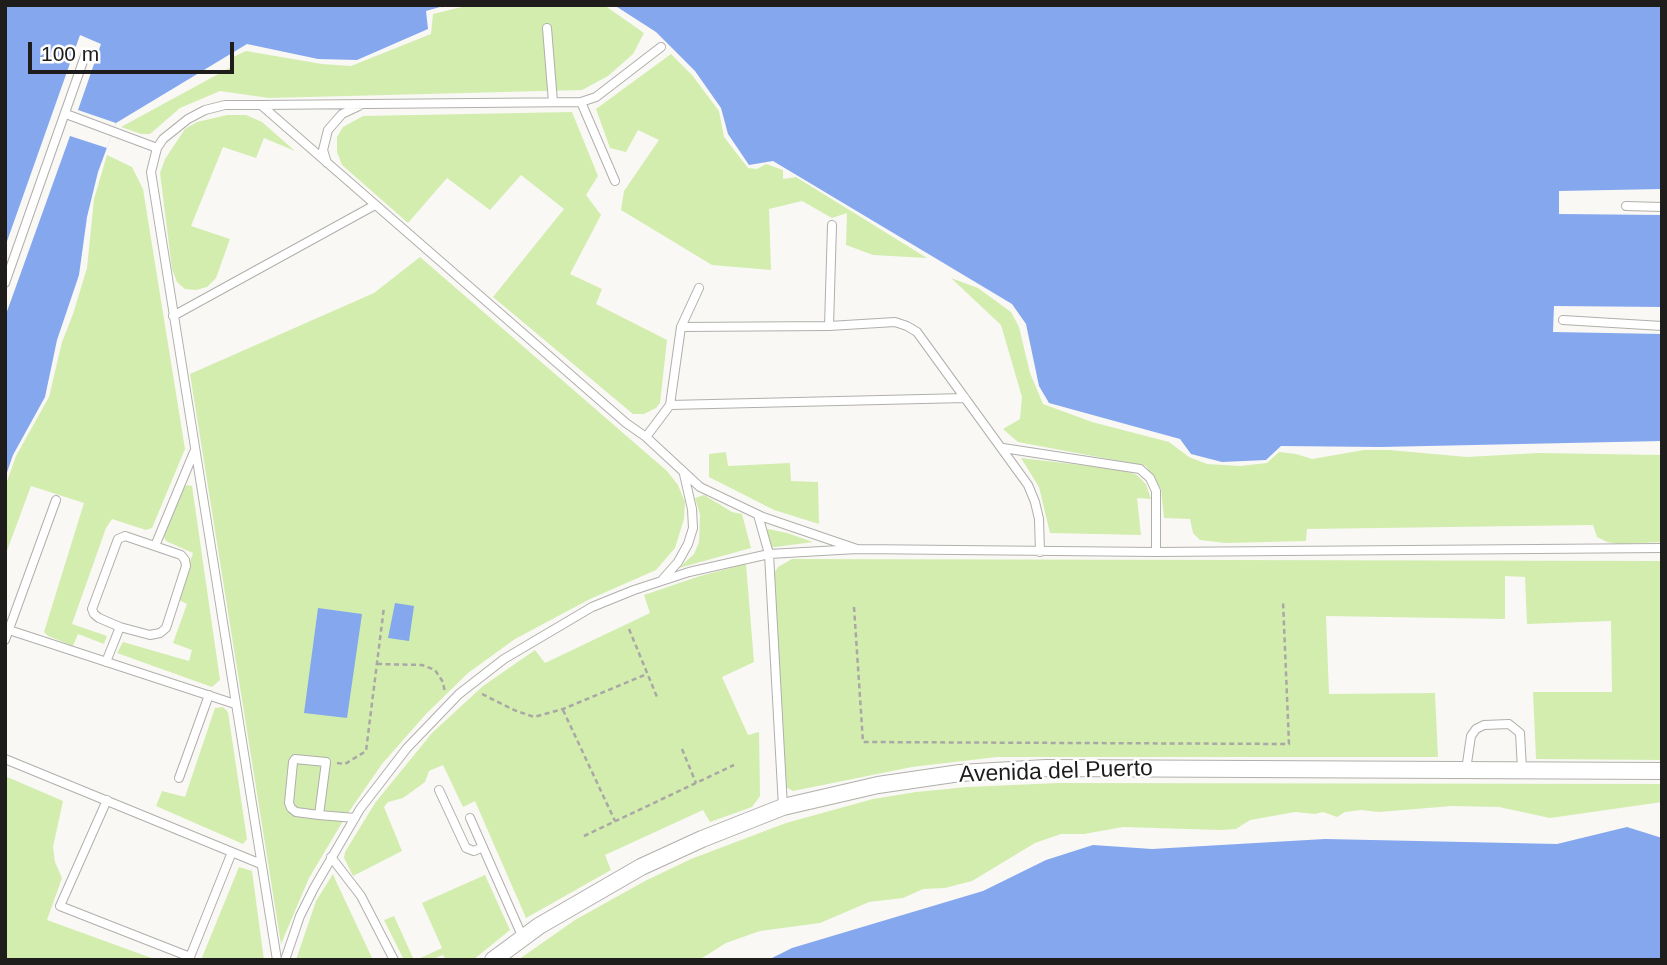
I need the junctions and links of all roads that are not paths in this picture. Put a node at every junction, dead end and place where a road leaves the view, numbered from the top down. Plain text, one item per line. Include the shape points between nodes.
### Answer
1 (547, 28) dead end
2 (662, 47) dead end
3 (86, 53) dead end
4 (552, 102) junction
5 (581, 102) junction
6 (364, 104) junction
7 (261, 106) junction
8 (66, 114) junction
9 (157, 148) junction
10 (327, 163) junction
11 (615, 181) dead end
12 (375, 205) junction
13 (1626, 206) dead end
14 (1662, 207) edge
15 (832, 225) dead end
16 (5, 283) edge
17 (699, 288) dead end
18 (173, 316) junction
19 (1563, 320) dead end
20 (828, 326) junction
21 (1662, 326) edge
22 (681, 327) junction
23 (965, 398) junction
24 (670, 405) junction
25 (646, 437) junction
26 (1003, 449) junction
27 (195, 450) junction
28 (684, 474) junction
29 (57, 500) dead end
30 (758, 515) junction
31 (155, 546) junction
32 (1662, 548) edge
33 (857, 550) junction
34 (1040, 552) junction
35 (1156, 552) junction
36 (769, 554) junction
37 (661, 581) junction
38 (120, 627) junction
39 (9, 630) junction
40 (5, 640) edge
41 (106, 662) junction
42 (209, 695) junction
43 (236, 704) junction
44 (5, 759) edge
45 (1522, 769) junction
46 (1466, 770) junction
47 (1662, 771) edge
48 (179, 778) dead end
49 (439, 790) dead end
50 (107, 800) junction
51 (783, 807) junction
52 (318, 815) junction
53 (355, 818) junction
54 (470, 818) dead end
55 (483, 847) junction
56 (232, 852) junction
57 (331, 857) junction
58 (261, 864) junction
59 (523, 938) junction
60 (276, 960) edge
61 (285, 960) edge
62 (394, 960) edge
63 (494, 960) edge

1 - 4 lane
2 - 5 lane via 596,97
3 - 8 lane
4 - 5 lane
4 - 6 lane
5 - 11 lane
6 - 7 lane
6 - 10 lane via 342,114 328,130 323,150
7 - 9 lane via 225,105 205,110 172,131
7 - 10 lane
8 - 9 lane
8 - 16 lane
9 - 18 lane via 151,172
10 - 12 lane
12 - 18 lane
12 - 25 lane
13 - 14 lane
15 - 20 lane
17 - 22 lane
18 - 27 lane
19 - 21 lane
20 - 22 lane
20 - 23 lane via 895,322 907,326 917,332
22 - 24 lane
23 - 24 lane
23 - 26 lane
24 - 25 lane
25 - 28 lane
26 - 34 lane via 1035,502
26 - 35 lane via 1140,469 1156,491
27 - 31 lane
27 - 43 lane
28 - 30 lane via 700,487
28 - 37 lane via 693,528 678,562
29 - 39 lane
30 - 33 lane
30 - 36 lane
31 - 38 lane via 125,536 118,539 92,609 99,618
31 - 38 lane via 181,555 186,566 166,628 150,635
32 - 35 lane
33 - 34 lane
33 - 36 lane
34 - 35 lane
36 - 37 lane
36 - 51 lane
37 - 53 lane via 592,607 481,675 407,748
38 - 41 lane
39 - 40 lane
39 - 41 lane
41 - 42 lane
42 - 43 lane
42 - 48 lane
43 - 58 lane
44 - 50 lane
45 - 46 street, Avenida del Puerto
45 - 46 lane via 1520,733 1509,724 1476,729
45 - 47 street, Avenida del Puerto
46 - 51 street, Avenida del Puerto via 1046,768 960,773 878,785
49 - 55 lane via 466,848
50 - 56 lane
50 - 56 lane via 60,906 190,957
51 - 59 street, Avenida del Puerto via 641,867
52 - 52 lane via 326,762 299,758 293,762 289,803 296,812
52 - 53 lane
53 - 57 lane
54 - 55 lane
55 - 59 lane
56 - 58 lane
57 - 61 lane via 300,916
57 - 62 lane via 361,896
58 - 60 lane
59 - 63 street, Avenida del Puerto

